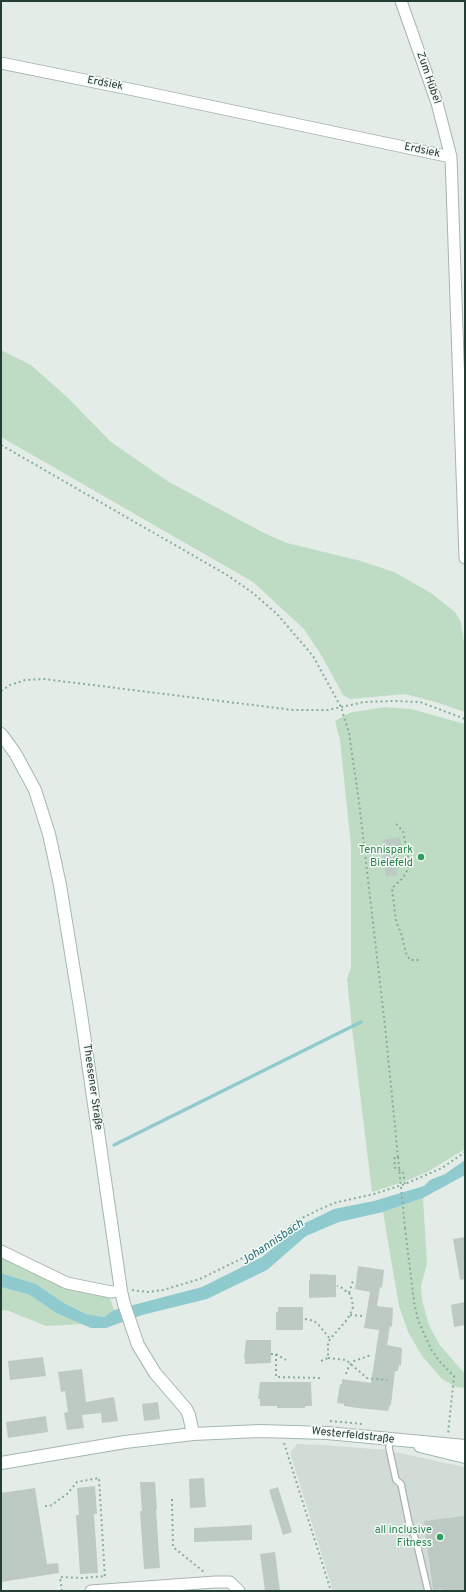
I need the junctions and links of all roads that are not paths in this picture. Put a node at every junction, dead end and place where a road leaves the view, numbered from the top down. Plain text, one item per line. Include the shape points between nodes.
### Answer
1 (401, 1) edge
2 (1, 63) edge
3 (451, 157) junction
4 (465, 558) edge
5 (1, 734) edge
6 (1, 1251) edge
7 (121, 1291) junction
8 (193, 1434) junction
9 (396, 1440) junction
10 (465, 1446) edge
11 (465, 1457) edge
12 (1, 1463) edge
13 (91, 1591) edge
14 (239, 1591) edge
15 (428, 1591) edge

1 - 3 street, Zum Hübel via 437,103
2 - 3 street, Erdsiek
3 - 4 street, Erdsiek
5 - 7 street, Theesener Straße via 15,752 35,790 57,871 83,1022
6 - 7 street via 67,1282 111,1292
7 - 8 street, Theesener Straße via 138,1345 155,1373 186,1409
8 - 9 street, Westerfeldstraße via 304,1431
8 - 12 street, Westerfeldstraße via 104,1445
9 - 10 street, Westerfeldstraße
9 - 11 street, Westerfeldstraße
9 - 15 lane via 389,1448 396,1480 401,1484
13 - 14 street via 215,1582 230,1582

